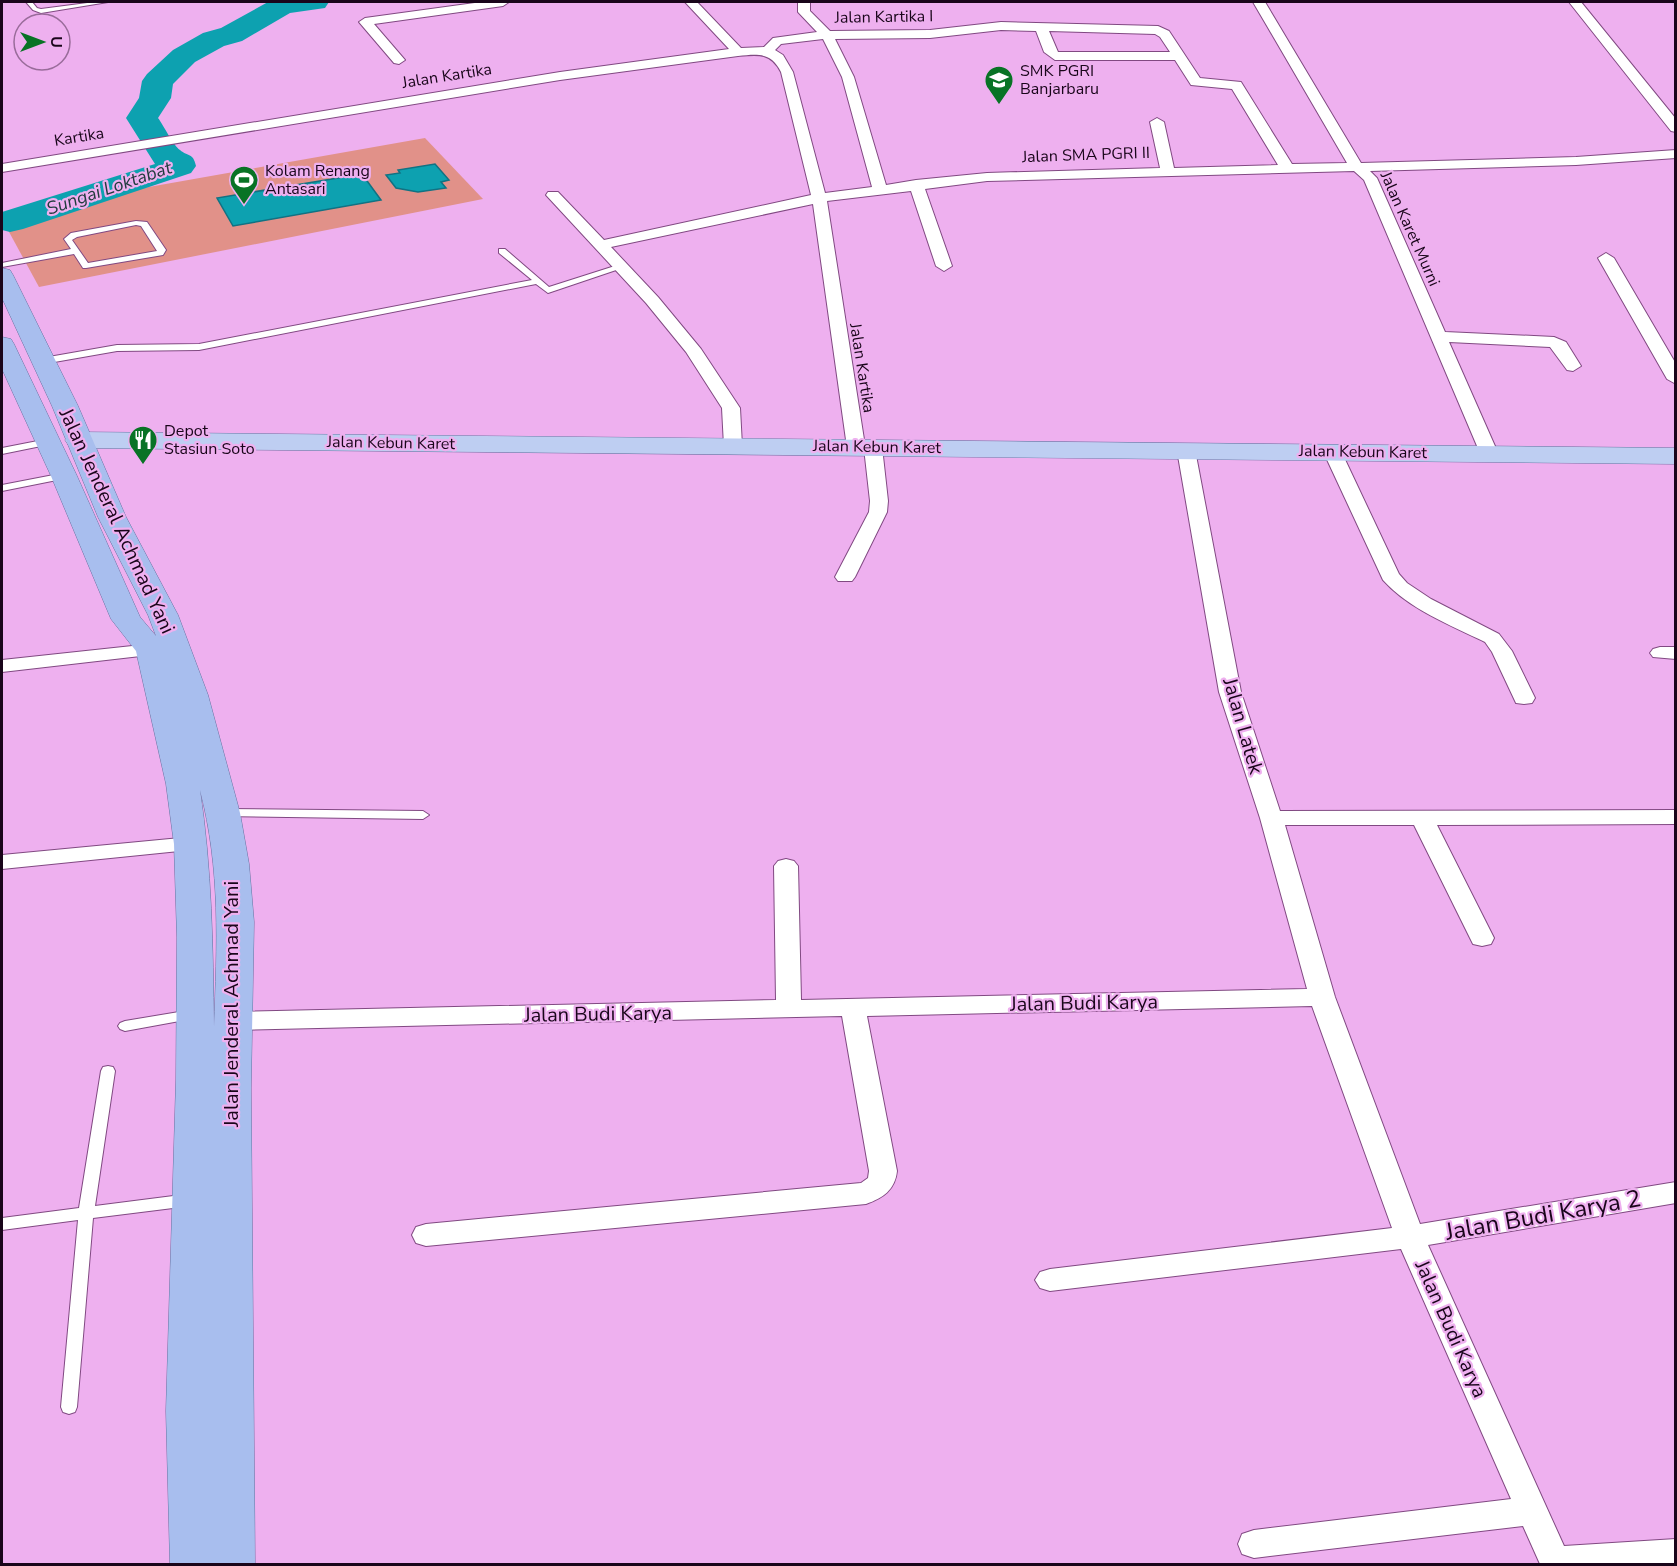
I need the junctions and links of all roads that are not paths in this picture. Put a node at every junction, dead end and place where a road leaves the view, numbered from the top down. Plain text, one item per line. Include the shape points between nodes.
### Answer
1 (29, 2) edge
2 (105, 2) edge
3 (503, 2) edge
4 (690, 2) edge
5 (804, 2) edge
6 (1259, 2) edge
7 (1575, 2) edge
8 (1041, 27) junction
9 (827, 35) junction
10 (768, 51) junction
11 (738, 52) junction
12 (1178, 56) junction
13 (399, 60) dead end
14 (1157, 122) dead end
15 (1676, 128) edge
16 (157, 142) joint
17 (1676, 154) edge
18 (1356, 166) junction
19 (1286, 167) junction
20 (2, 168) edge
21 (1168, 171) junction
22 (916, 184) junction
23 (880, 188) junction
24 (554, 195) dead end
25 (819, 198) junction
26 (601, 245) junction
27 (75, 251) junction
28 (502, 251) dead end
29 (1606, 258) dead end
30 (944, 266) dead end
31 (621, 267) junction
32 (4, 282) edge
33 (536, 282) junction
34 (1438, 337) junction
35 (2, 344) edge
36 (43, 361) junction
37 (1573, 366) dead end
38 (1676, 379) edge
39 (63, 441) junction
40 (733, 446) junction
41 (864, 447) junction
42 (1186, 450) junction
43 (2, 451) edge
44 (1332, 451) junction
45 (1489, 453) junction
46 (1676, 456) edge
47 (64, 476) junction
48 (2, 488) edge
49 (845, 577) dead end
50 (151, 650) junction
51 (2, 666) edge
52 (1524, 698) dead end
53 (223, 813) junction
54 (423, 815) dead end
55 (1676, 817) edge
56 (1271, 818) junction
57 (1422, 818) junction
58 (191, 844) junction
59 (2, 862) edge
60 (786, 866) dead end
61 (1482, 938) dead end
62 (1322, 997) junction
63 (853, 1009) junction
64 (789, 1010) junction
65 (195, 1014) junction
66 (232, 1021) junction
67 (125, 1026) dead end
68 (108, 1071) dead end
69 (1676, 1192) edge
70 (193, 1200) junction
71 (86, 1213) junction
72 (2, 1224) edge
73 (426, 1235) dead end
74 (1410, 1237) junction
75 (1050, 1280) dead end
76 (69, 1407) dead end
77 (1531, 1511) junction
78 (1254, 1544) dead end
79 (1676, 1553) edge
80 (1555, 1562) edge
81 (194, 1564) edge
82 (231, 1564) edge

1 - 2 lane via 41,11
3 - 13 street via 365,22
4 - 11 street
5 - 9 street via 804,12
6 - 18 street, Jalan Karet Murni
7 - 15 street
8 - 9 street, Jalan Kartika I
8 - 12 street, Jalan Kartika I via 1158,30 1165,34
8 - 12 street via 1055,56
9 - 10 street, Jalan Kartika I via 777,41
9 - 23 street via 848,77
10 - 11 street, Jalan Kartika
10 - 25 street, Jalan Kartika via 779,57 787,72
11 - 16 street, Jalan Kartika via 560,76
12 - 19 street via 1196,82 1236,85
14 - 21 street
16 - 20 street, Kartika
17 - 18 street, Jalan SMA PGRI II via 1576,161
18 - 19 street, Jalan SMA PGRI II
18 - 34 street, Jalan Karet Murni via 1370,178
19 - 21 street, Jalan SMA PGRI II
21 - 22 street, Jalan SMA PGRI II via 987,177
22 - 23 street, Jalan SMA PGRI II
22 - 30 street
23 - 25 street, Jalan SMA PGRI II
24 - 26 street
25 - 26 street, Jalan SMA PGRI II
25 - 41 street, Jalan Kartika
26 - 31 street
27 - 27 lane via 83,265 91,266 162,250 140,223 70,236
27 - 32 lane
28 - 33 lane
29 - 38 street
31 - 33 lane via 552,290 545,290
31 - 40 street via 673,323 726,398 733,417
32 - 36 highway, Jalan Jenderal Achmad Yani
33 - 36 lane via 199,346 117,348
34 - 37 street via 1554,342
34 - 45 street, Jalan Karet Murni
35 - 39 highway, Jalan Jenderal Achmad Yani
36 - 39 highway, Jalan Jenderal Achmad Yani
39 - 40 main road, Jalan Kebun Karet
39 - 43 lane
39 - 47 highway, Jalan Jenderal Achmad Yani
39 - 53 highway, Jalan Jenderal Achmad Yani via 112,517 163,615 192,695
40 - 41 main road, Jalan Kebun Karet
41 - 42 main road, Jalan Kebun Karet
41 - 49 street, Jalan Kartika via 879,501 878,512
42 - 44 main road, Jalan Kebun Karet
42 - 56 street, Jalan Latek via 1230,692
44 - 45 main road, Jalan Kebun Karet
44 - 52 street via 1390,576 1424,603 1492,638
45 - 46 main road, Jalan Kebun Karet
47 - 48 lane
47 - 50 highway, Jalan Jenderal Achmad Yani via 126,619
50 - 51 street
50 - 58 highway, Jalan Jenderal Achmad Yani via 183,784
53 - 54 lane
53 - 66 highway, Jalan Jenderal Achmad Yani via 236,922
55 - 57 street
56 - 57 street
56 - 62 street, Jalan Latek
57 - 61 street
58 - 59 street
58 - 65 highway, Jalan Jenderal Achmad Yani
60 - 64 street
62 - 63 street, Jalan Budi Karya
62 - 74 street, Jalan Budi Karya
63 - 64 street, Jalan Budi Karya
63 - 73 street via 883,1171 883,1180 866,1193
64 - 66 street, Jalan Budi Karya
65 - 67 lane
65 - 70 highway, Jalan Jenderal Achmad Yani
66 - 82 highway, Jalan Jenderal Achmad Yani
68 - 71 lane
69 - 74 street, Jalan Budi Karya 2
70 - 71 lane
70 - 81 highway, Jalan Jenderal Achmad Yani via 189,1411
71 - 72 lane
71 - 76 lane
74 - 75 street, Jalan Budi Karya 2
74 - 77 street, Jalan Budi Karya
77 - 78 street
77 - 80 street, Jalan Budi Karya
79 - 80 street

